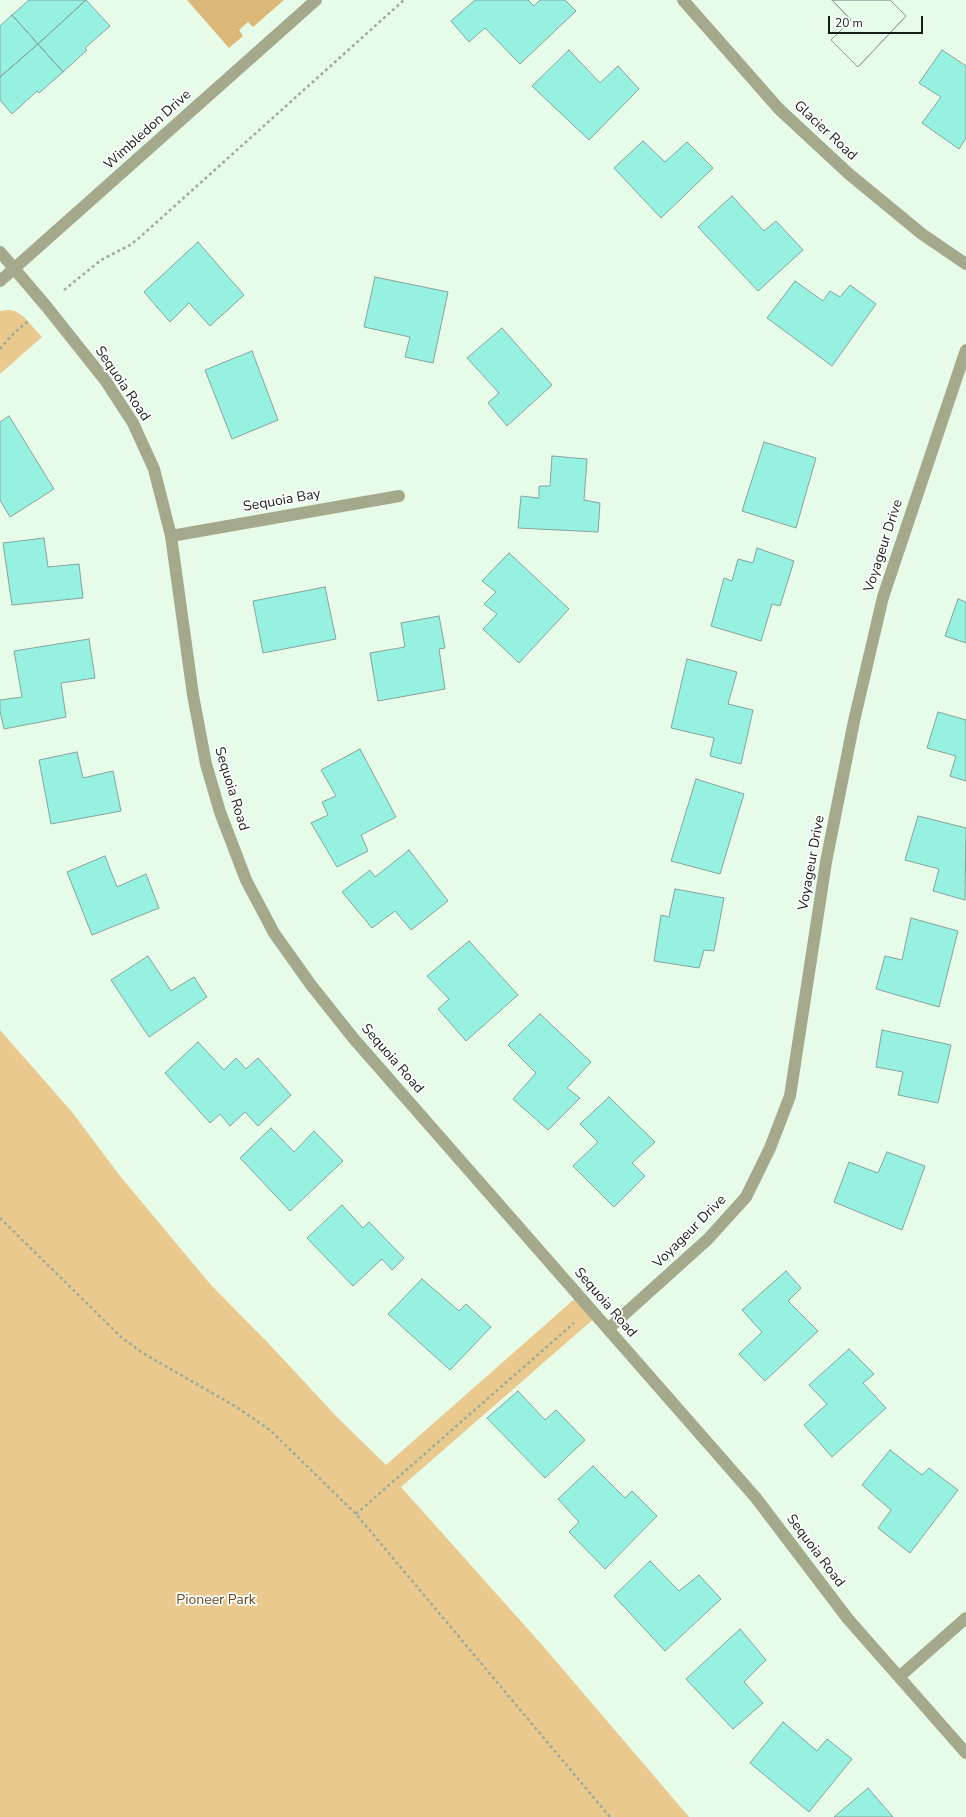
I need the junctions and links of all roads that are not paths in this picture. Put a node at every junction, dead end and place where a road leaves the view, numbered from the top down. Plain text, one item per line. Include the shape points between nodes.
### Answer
1 (316, 0) edge
2 (683, 0) edge
3 (0, 252) edge
4 (966, 264) edge
5 (14, 268) junction
6 (0, 281) edge
7 (966, 350) edge
8 (399, 496) dead end
9 (171, 536) junction
10 (608, 1329) junction
11 (966, 1618) edge
12 (899, 1677) junction
13 (966, 1753) edge

1 - 5 street, Wimbledon Drive
2 - 4 street, Glacier Road via 779,109 867,189 922,234
3 - 5 street, Sequoia Road
5 - 6 street, Wimbledon Drive
5 - 9 street, Sequoia Road via 105,380 132,422 154,469
7 - 10 street, Voyageur Drive via 883,597 854,721 826,862 790,1096 770,1148 746,1197 708,1240
8 - 9 street, Sequoia Bay
9 - 10 street, Sequoia Road via 193,695 206,764 220,812 246,880 274,933 354,1039
10 - 12 street, Sequoia Road via 756,1498 848,1619
11 - 12 street
12 - 13 street, Sequoia Road

